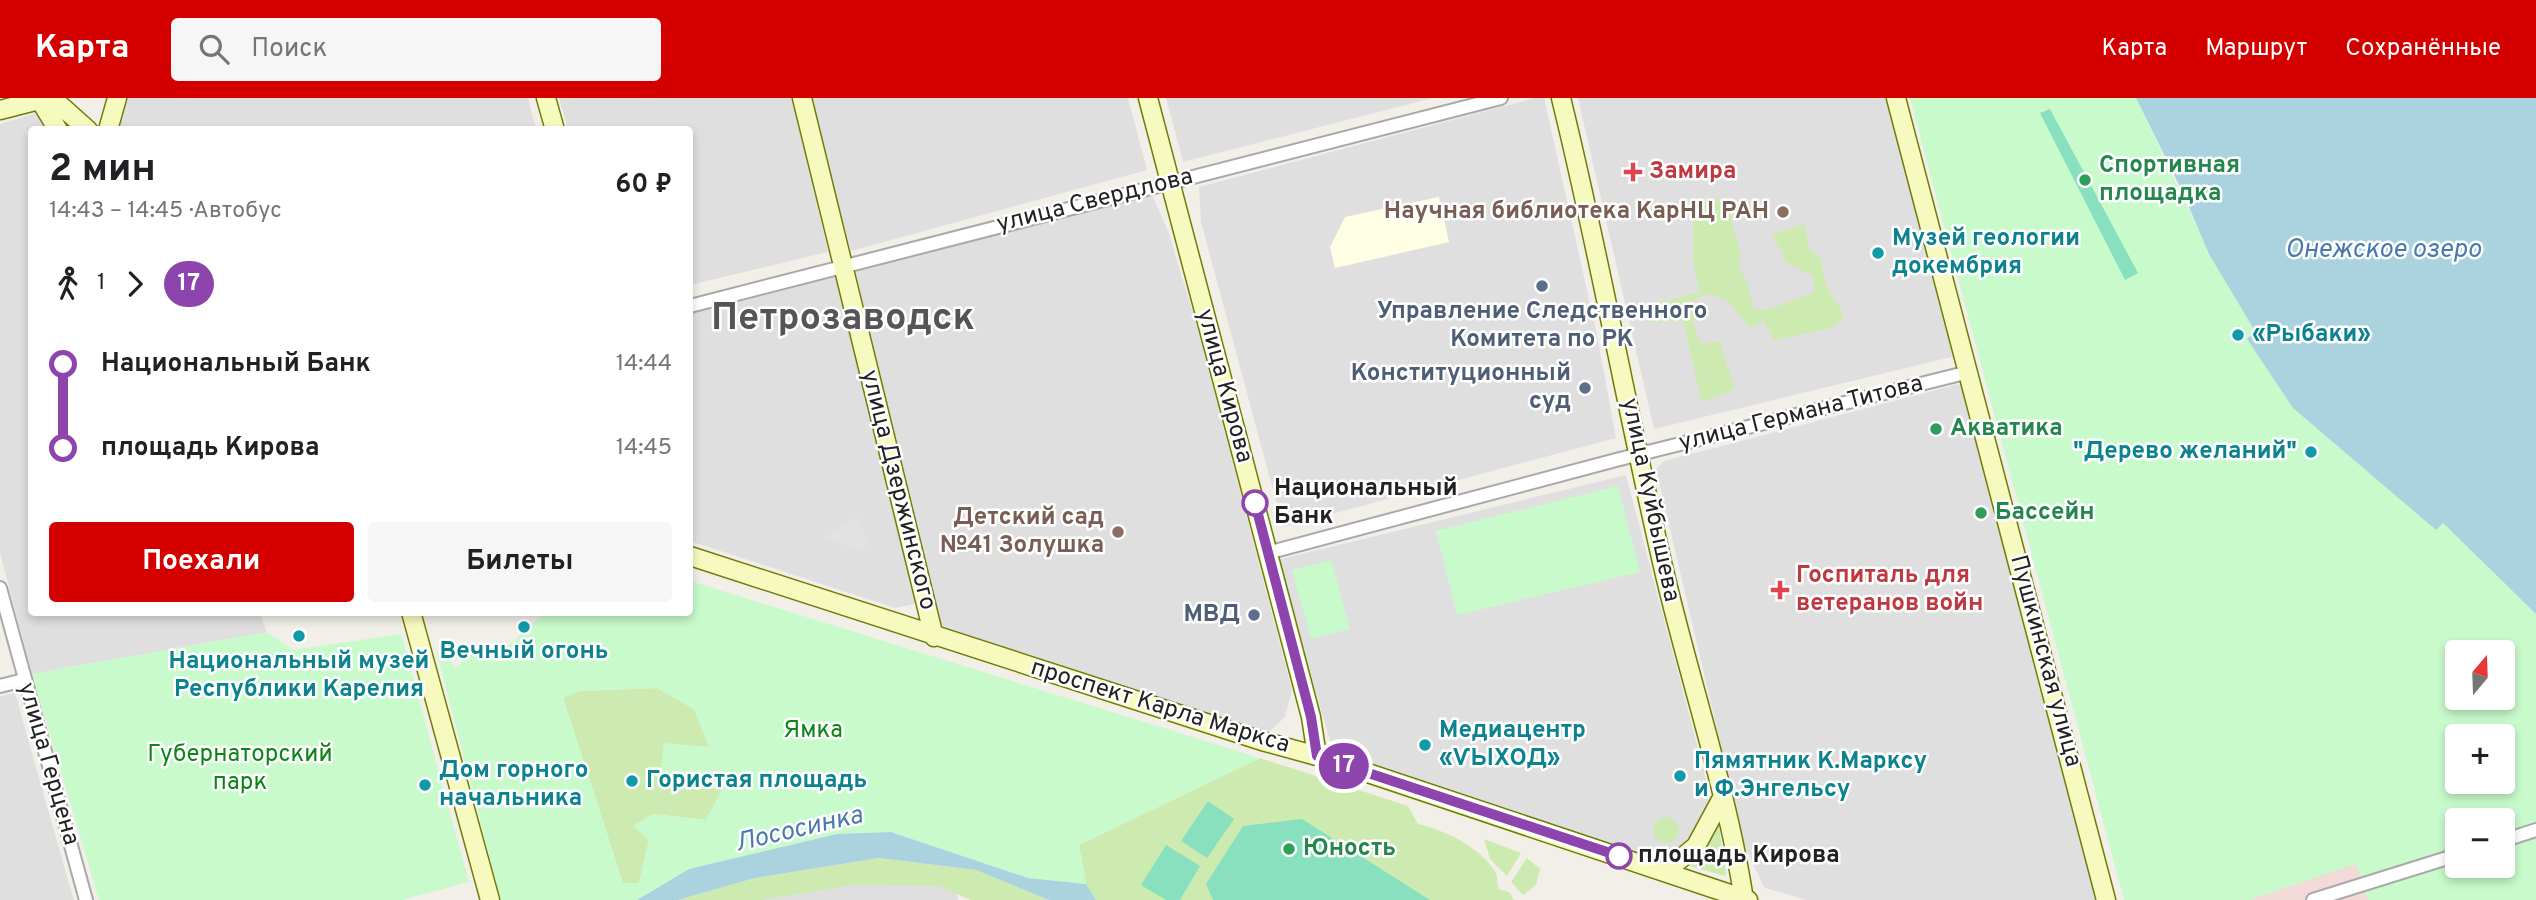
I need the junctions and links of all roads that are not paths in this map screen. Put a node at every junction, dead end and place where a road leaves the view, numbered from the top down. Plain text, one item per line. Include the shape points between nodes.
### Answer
1 (117, 98) edge
2 (545, 98) edge
3 (802, 98) edge
4 (1148, 98) edge
5 (1500, 98) edge
6 (1562, 98) edge
7 (1896, 98) edge
8 (42, 99) edge
9 (0, 110) edge
10 (56, 126) edge
11 (84, 126) edge
12 (109, 126) edge
13 (554, 126) edge
14 (1169, 182) junction
15 (842, 267) junction
16 (693, 305) edge
17 (1969, 372) junction
18 (1639, 455) junction
19 (1267, 553) junction
20 (693, 557) edge
21 (0, 588) edge
22 (412, 616) edge
23 (934, 637) junction
24 (24, 680) junction
25 (0, 686) edge
26 (1317, 756) junction
27 (1721, 798) junction
28 (2536, 831) edge
29 (2515, 837) edge
30 (2445, 859) edge
31 (1666, 872) junction
32 (1745, 899) edge
33 (86, 900) edge
34 (490, 900) edge
35 (2106, 900) edge
36 (2313, 900) edge

1 - 12 main road
2 - 13 main road
3 - 15 main road, улица Дзержинского
4 - 14 main road, улица Кирова
5 - 14 street, улица Свердлова
6 - 18 main road, улица Куйбышева
7 - 17 main road, Пушкинская улица
8 - 9 main road
8 - 10 main road
8 - 11 main road via 61,105
14 - 15 street, улица Свердлова
14 - 19 main road, улица Кирова
15 - 16 street, улица Свердлова
15 - 23 main road, улица Дзержинского
17 - 18 street, улица Германа Титова
17 - 35 main road, Пушкинская улица
18 - 19 street, улица Германа Титова
18 - 27 main road, улица Куйбышева
19 - 26 main road, улица Кирова via 1311,717
20 - 23 main road, проспект Карла Маркса
21 - 24 street, улица Герцена
22 - 34 main road
23 - 26 main road, проспект Карла Маркса
24 - 25 street
24 - 33 street, улица Герцена
26 - 31 main road, проспект Карла Маркса
27 - 31 main road via 1696,846
27 - 32 main road, улица Куйбышева
28 - 29 street
30 - 36 street
31 - 32 main road, проспект Карла Маркса

